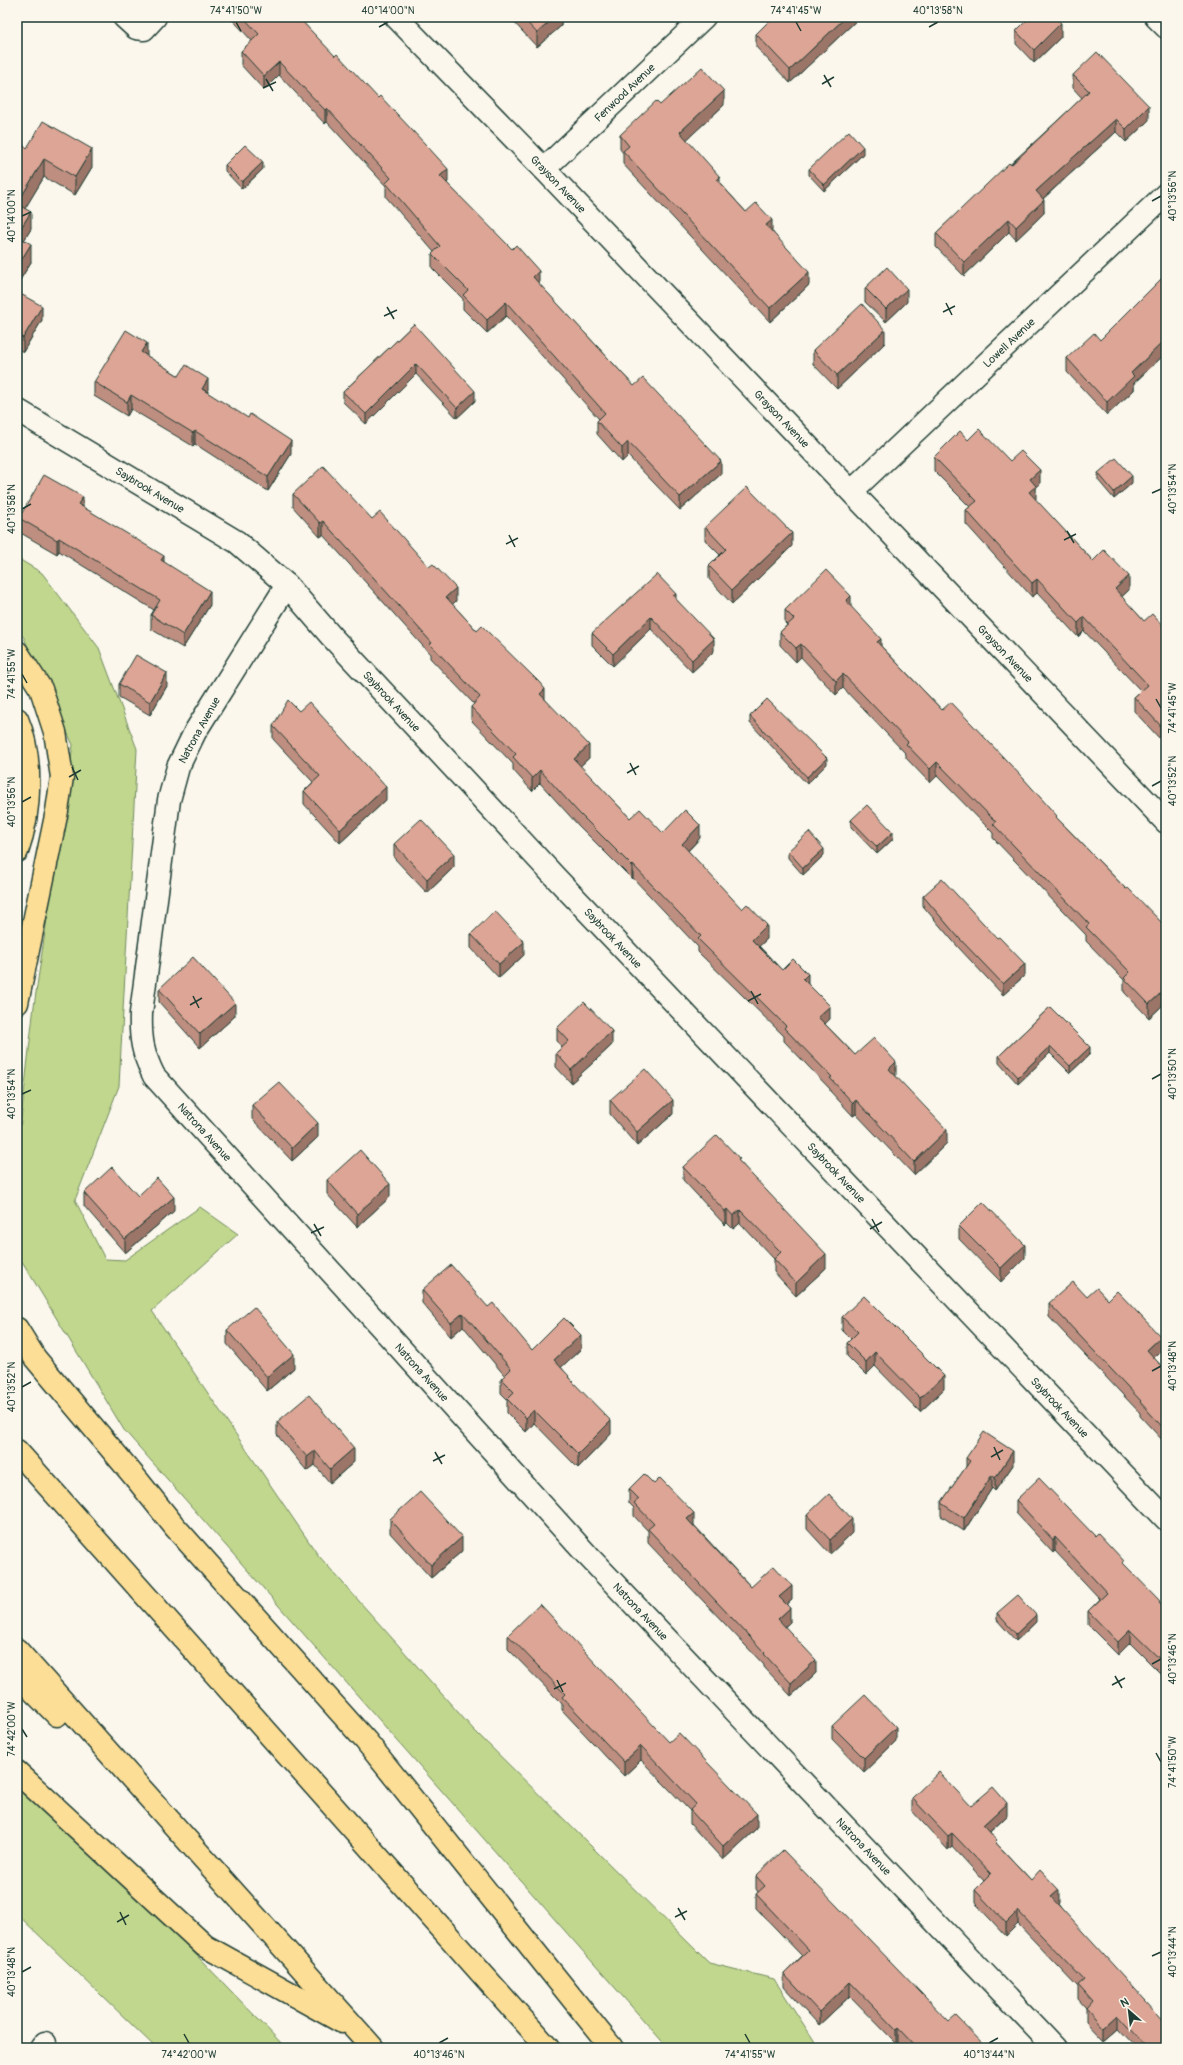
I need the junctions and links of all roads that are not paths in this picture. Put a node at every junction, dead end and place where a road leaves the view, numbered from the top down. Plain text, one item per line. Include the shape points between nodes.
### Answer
1 (124, 17) edge
2 (155, 17) edge
3 (396, 17) edge
4 (704, 17) edge
5 (1156, 17) edge
6 (1166, 27) edge
7 (544, 169) junction
8 (1166, 194) edge
9 (17, 410) edge
10 (852, 491) junction
11 (287, 585) junction
12 (17, 652) edge
13 (17, 719) edge
14 (1163, 813) edge
15 (17, 851) edge
16 (17, 1003) edge
17 (17, 1329) edge
18 (17, 1353) edge
19 (17, 1452) edge
20 (140, 1482) junction
21 (1166, 1519) edge
22 (17, 1650) edge
23 (17, 1674) edge
24 (17, 1772) edge
25 (249, 1910) junction
26 (356, 2030) junction
27 (373, 2048) edge
28 (548, 2048) edge
29 (612, 2048) edge
30 (1055, 2048) edge

1 - 2 street via 136,28 144,29
3 - 7 street, Grayson Avenue
4 - 7 street, Fenwood Avenue
5 - 6 street
7 - 10 street, Grayson Avenue
8 - 10 street, Lowell Avenue
9 - 11 street, Saybrook Avenue via 236,542
10 - 14 street, Grayson Avenue
11 - 21 street, Saybrook Avenue via 331,636 556,878
11 - 30 street, Natrona Avenue via 195,732 178,766 169,800 141,1013 140,1033 144,1055 154,1076 588,1556
12 - 16 highway via 42,689 55,732 62,777
13 - 15 highway via 27,761 28,796
17 - 20 highway via 35,1358
18 - 20 highway
19 - 28 highway
20 - 29 highway via 175,1527 366,1741
22 - 25 highway
23 - 25 highway
24 - 26 highway via 206,1946
25 - 26 highway
26 - 27 highway

